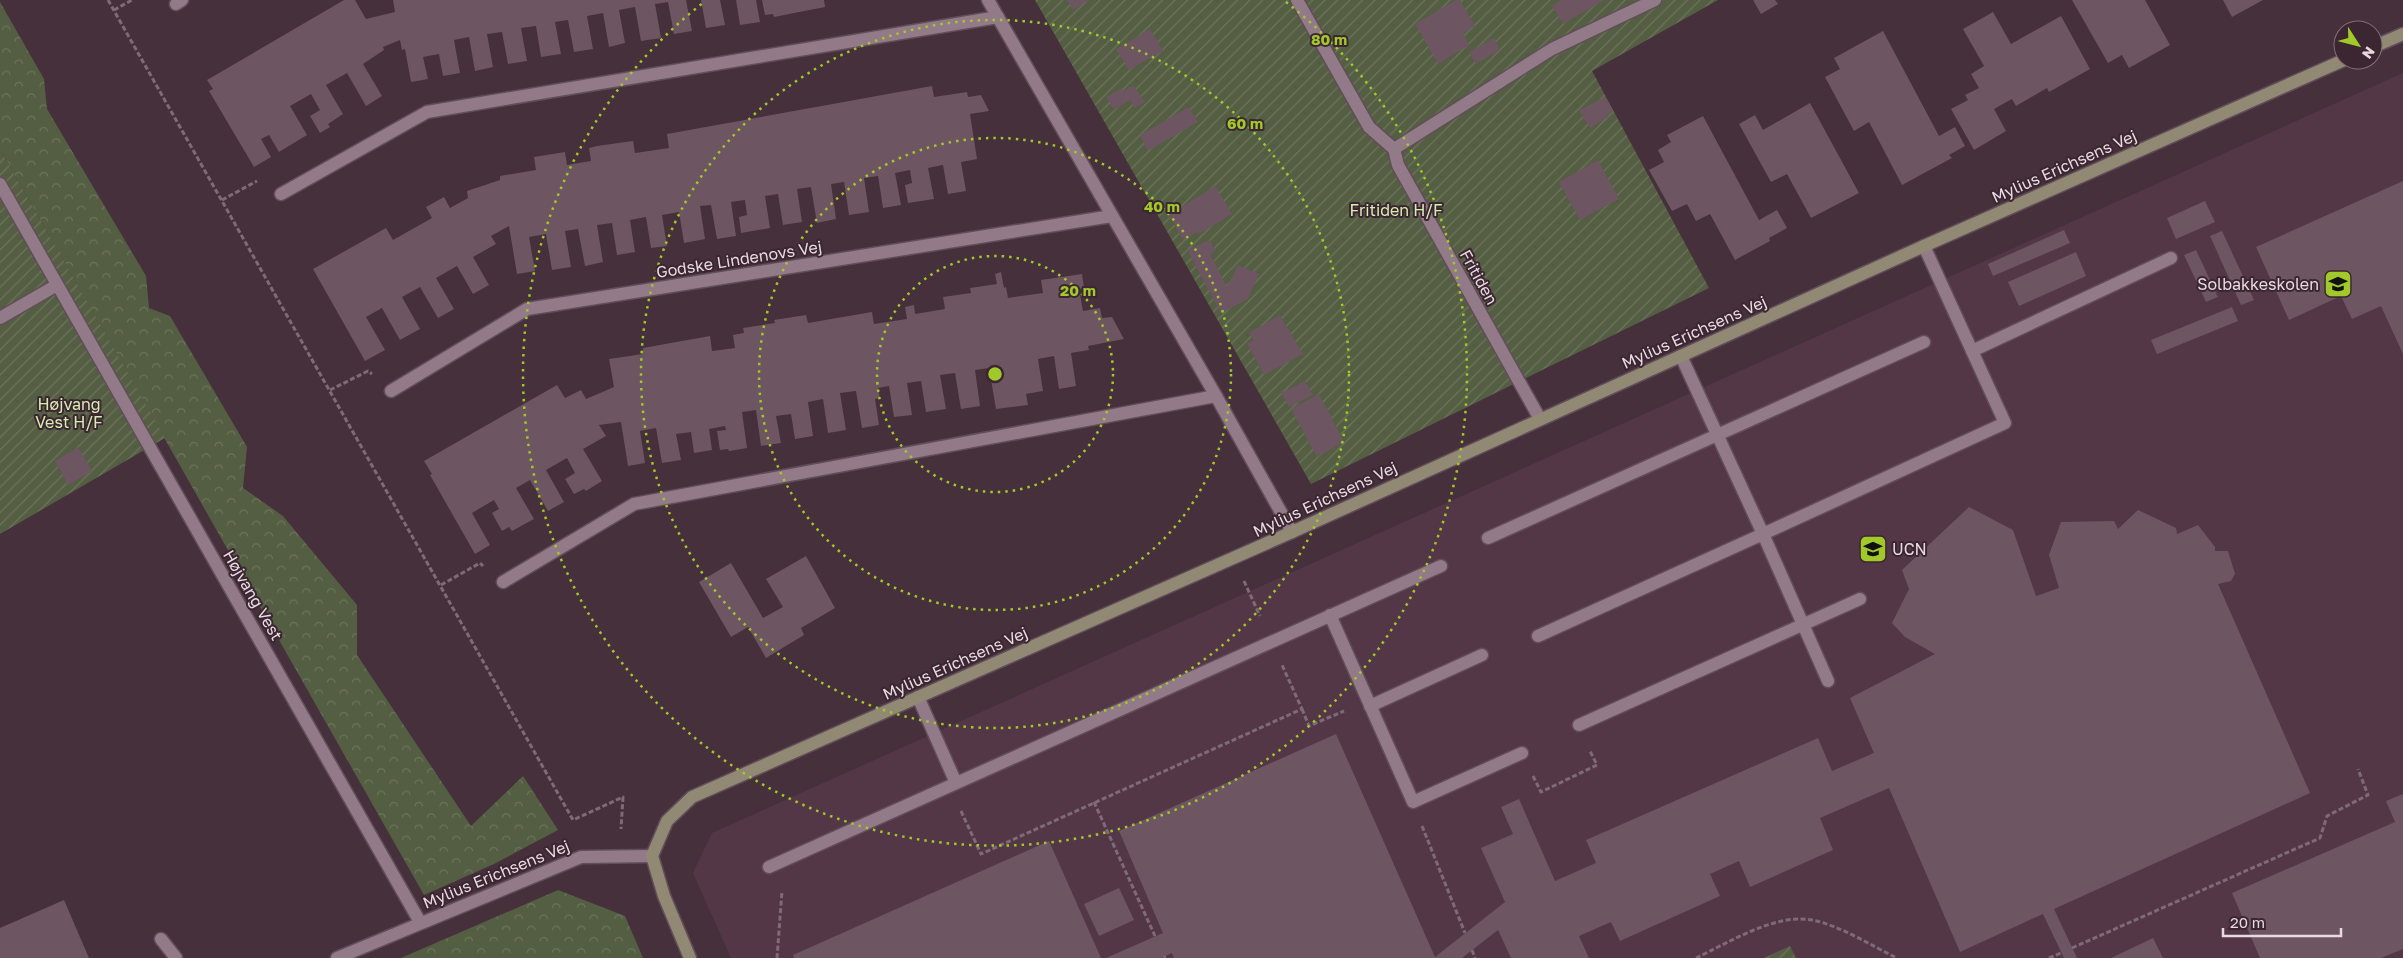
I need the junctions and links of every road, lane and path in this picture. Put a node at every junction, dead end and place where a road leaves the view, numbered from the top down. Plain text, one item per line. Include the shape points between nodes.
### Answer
1 (108, 0) edge
2 (132, 0) edge
3 (988, 0) edge
4 (1297, 0) edge
5 (1655, 0) edge
6 (114, 10) junction
7 (998, 17) junction
8 (2403, 34) edge
9 (2383, 43) edge
10 (2333, 65) edge
11 (1394, 149) junction
12 (0, 184) edge
13 (282, 194) joint
14 (222, 200) junction
15 (1112, 216) junction
16 (1924, 246) junction
17 (2171, 258) dead end
18 (57, 285) junction
19 (0, 318) edge
20 (1924, 342) dead end
21 (1972, 351) junction
22 (1681, 356) junction
23 (330, 390) junction
24 (391, 390) joint
25 (1216, 396) junction
26 (1540, 419) junction
27 (1717, 435) junction
28 (1292, 532) junction
29 (1763, 534) junction
30 (1488, 538) dead end
31 (1234, 558) junction
32 (1441, 566) dead end
33 (503, 582) joint
34 (441, 585) junction
35 (1860, 599) dead end
36 (1330, 616) junction
37 (1803, 624) junction
38 (1538, 636) dead end
39 (1272, 642) junction
40 (1482, 655) dead end
41 (1828, 681) dead end
42 (918, 697) junction
43 (1369, 703) junction
44 (1302, 709) junction
45 (1579, 725) dead end
46 (1522, 753) dead end
47 (2358, 770) dead end
48 (1584, 772) dead end
49 (952, 785) junction
50 (1555, 785) dead end
51 (1094, 802) junction
52 (1413, 802) junction
53 (652, 856) junction
54 (620, 857) junction
55 (784, 859) junction
56 (769, 867) dead end
57 (420, 922) junction
58 (1465, 933) dead end
59 (1155, 936) dead end
60 (161, 939) dead end
61 (2072, 948) dead end
62 (1472, 950) dead end
63 (2061, 953) dead end
64 (176, 958) edge
65 (337, 958) edge
66 (690, 958) edge
67 (777, 958) edge
68 (1475, 958) edge
69 (1696, 958) edge
70 (1897, 958) edge
71 (2049, 958) edge

1 - 6 path
2 - 6 path
3 - 7 street
4 - 11 street, Fritiden via 1369,127
5 - 11 street via 1552,49
6 - 14 path
7 - 13 street via 427,112
7 - 15 street
8 - 9 street
10 - 16 street, Mylius Erichsens Vej
11 - 26 street, Fritiden via 1398,165
12 - 18 street, Højvang Vest
13 - 14 path via 257,181
14 - 23 path
15 - 24 street, Godske Lindenovs Vej via 527,309
15 - 25 street
16 - 21 street
16 - 22 street, Mylius Erichsens Vej
17 - 21 street
18 - 19 street
18 - 57 street, Højvang Vest
20 - 27 street
21 - 29 street via 2005,423
22 - 26 street, Mylius Erichsens Vej
22 - 27 street
23 - 24 path via 368,371
23 - 34 path
25 - 28 street
25 - 33 street via 634,504
26 - 28 street, Mylius Erichsens Vej
27 - 29 street
27 - 30 street
28 - 31 street, Mylius Erichsens Vej
29 - 37 street
29 - 38 street
31 - 39 path
31 - 42 street, Mylius Erichsens Vej
32 - 36 street
33 - 34 path via 480,563
34 - 54 path via 573,820 623,797
35 - 37 street
36 - 39 street
36 - 43 street
37 - 41 street
37 - 45 street
39 - 44 path
39 - 49 street
40 - 43 street
42 - 49 street
42 - 53 street, Mylius Erichsens Vej via 692,797 666,821
43 - 44 path via 1309,726
43 - 52 street
44 - 51 path
46 - 52 street
47 - 61 path via 2368,795 2327,816 2320,838
48 - 50 path
49 - 51 path via 981,854
49 - 55 street
51 - 59 path
52 - 58 path
53 - 54 street, Mylius Erichsens Vej
53 - 66 street via 664,896
54 - 57 street, Mylius Erichsens Vej via 581,857
55 - 56 street
55 - 67 path
57 - 65 street, Mylius Erichsens Vej
60 - 64 street
62 - 68 path
63 - 71 path
69 - 70 path via 1775,922 1811,920 1838,929

